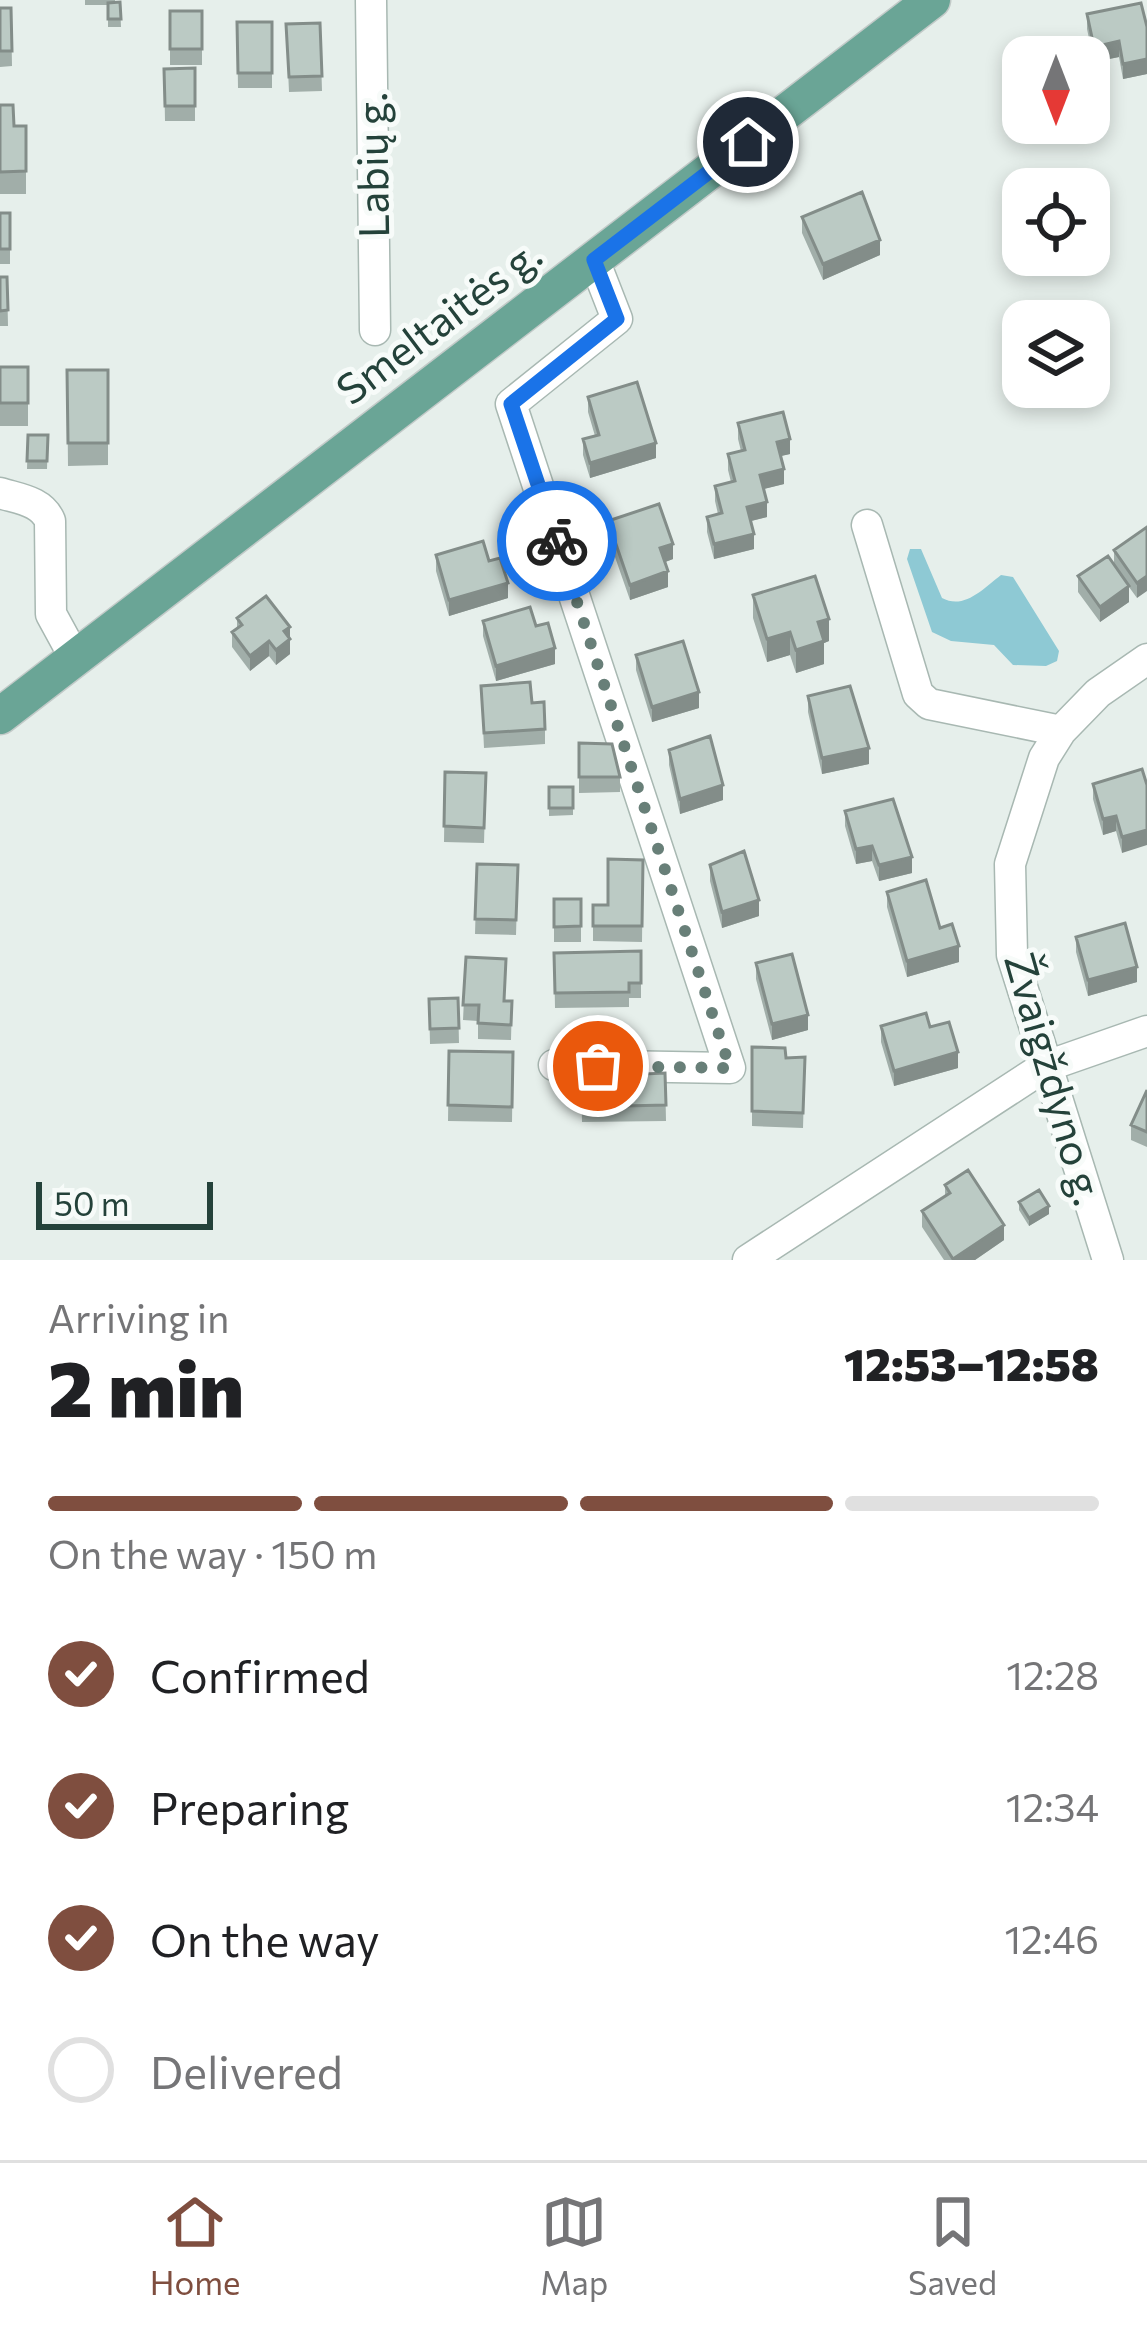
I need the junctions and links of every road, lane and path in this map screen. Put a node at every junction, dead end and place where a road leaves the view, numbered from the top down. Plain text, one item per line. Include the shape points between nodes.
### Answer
1 (370, 0) edge
2 (932, 0) edge
3 (594, 260) junction
4 (375, 330) dead end
5 (0, 493) edge
6 (867, 525) dead end
7 (75, 658) junction
8 (1147, 659) edge
9 (0, 716) edge
10 (1061, 731) junction
11 (1147, 1031) edge
12 (554, 1065) dead end
13 (1045, 1067) junction
14 (748, 1260) edge
15 (1108, 1260) edge

1 - 4 street, Labių g.
2 - 3 main road, Smeltaitės g.
3 - 7 main road, Smeltaitės g.
3 - 12 street via 617,319 511,404 730,1068
5 - 7 street via 47,513 51,614
6 - 10 street via 918,694 929,704
7 - 9 main road, Smeltaitės g.
8 - 10 street, Žvaigždyno g.
10 - 13 street, Žvaigždyno g. via 1044,758 1010,864 1012,955
11 - 13 street
13 - 14 street
13 - 15 street, Žvaigždyno g.

